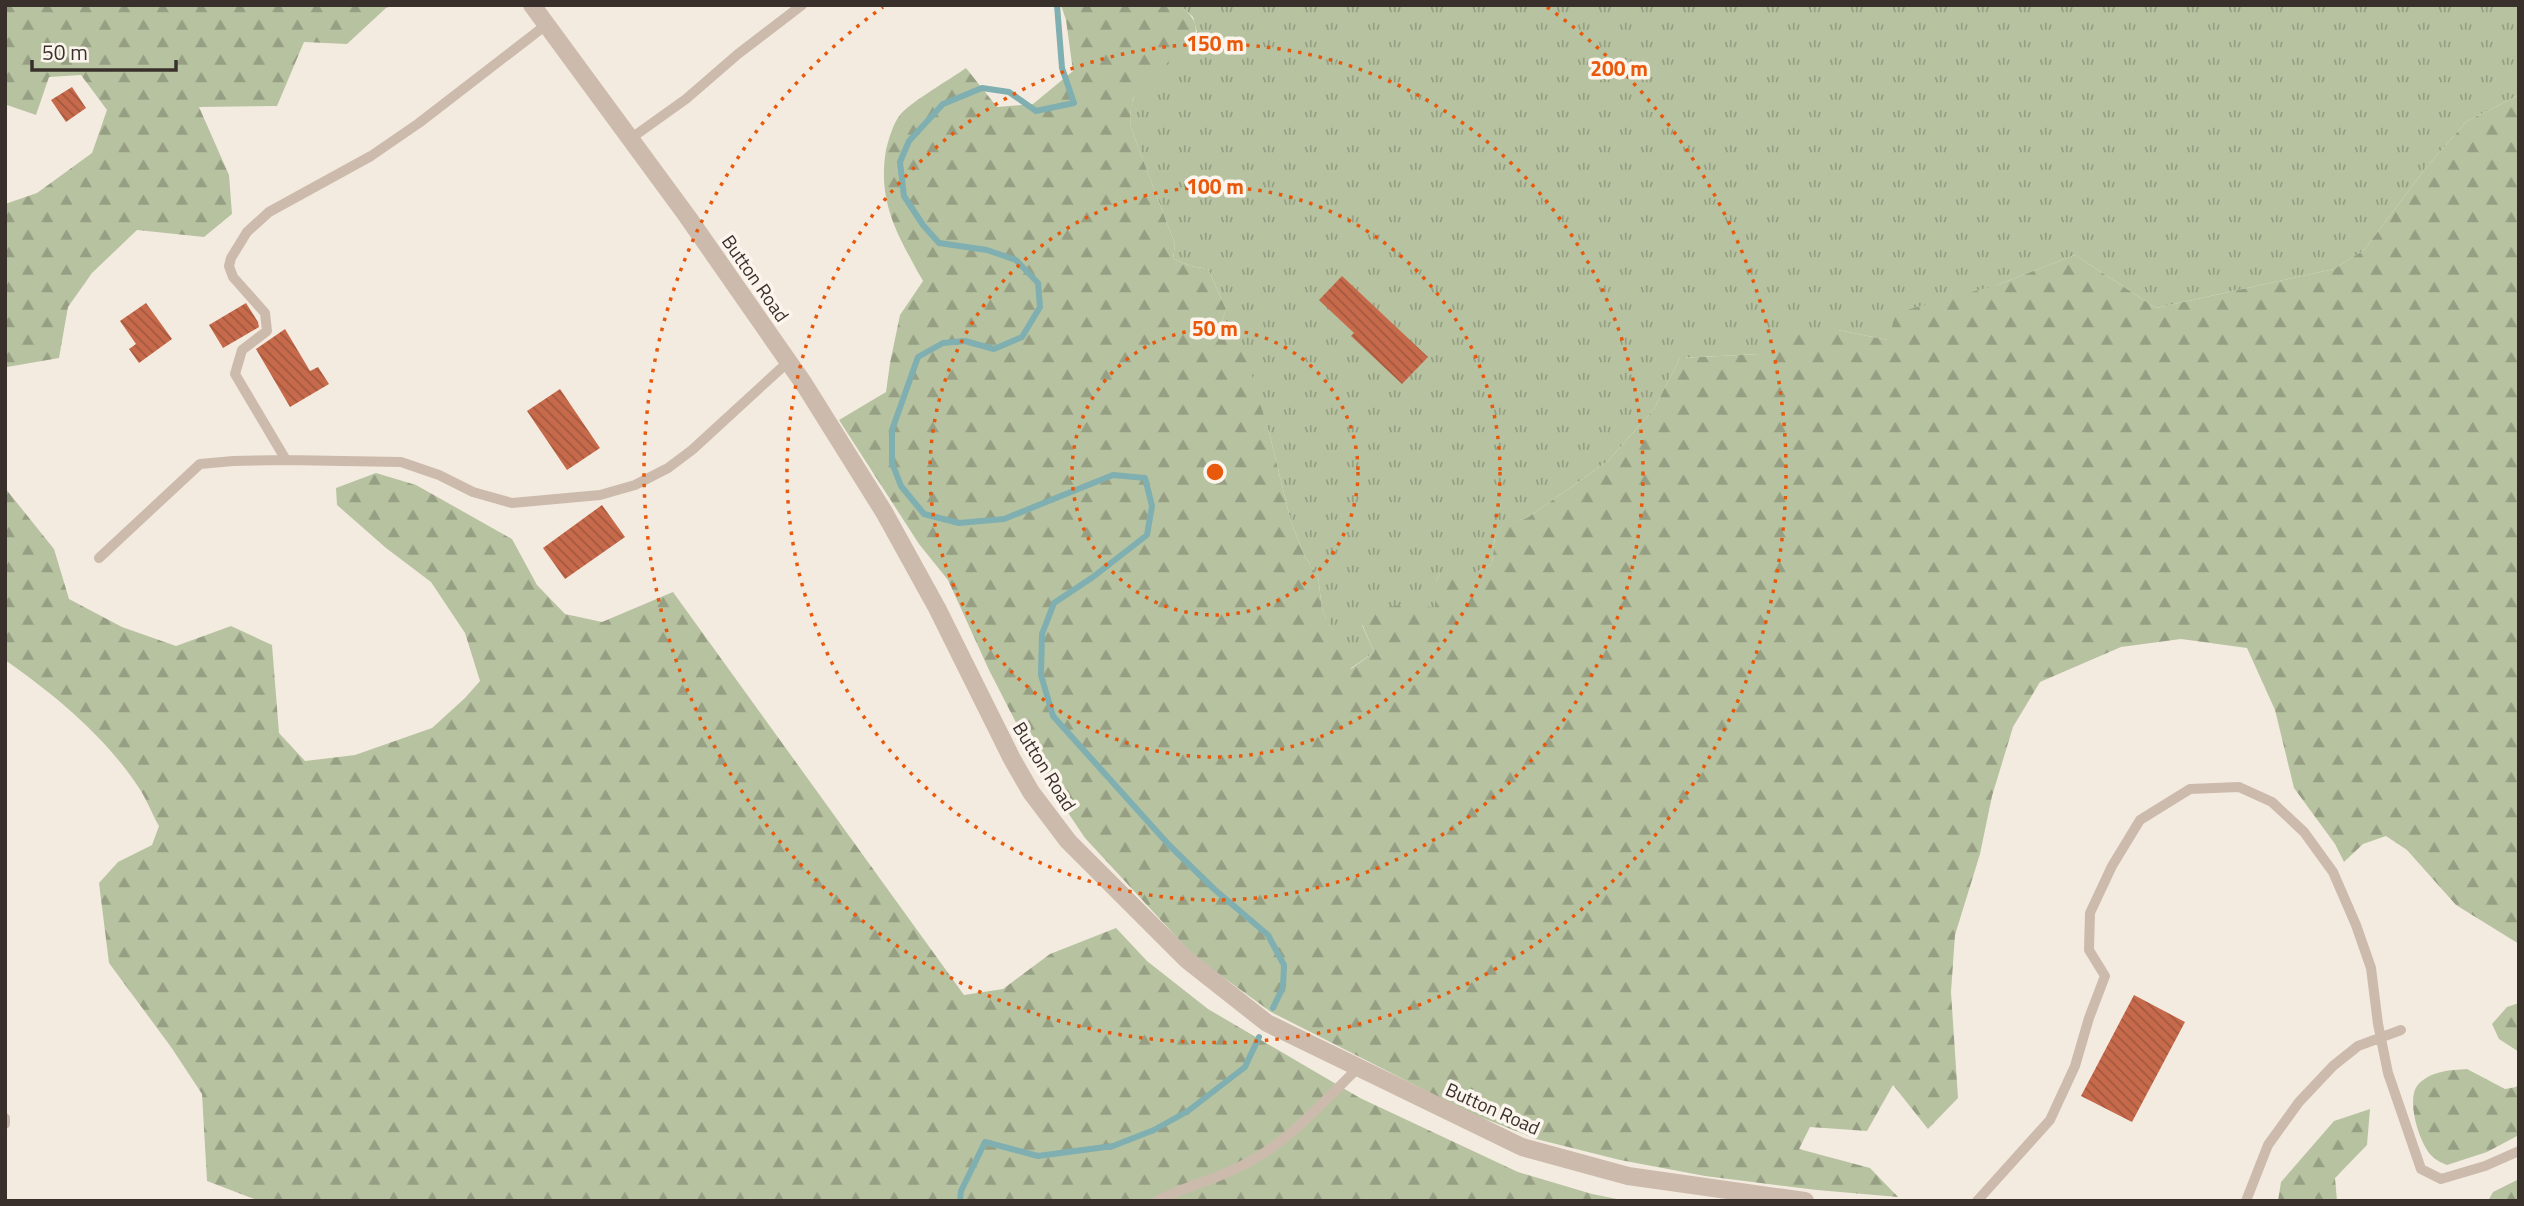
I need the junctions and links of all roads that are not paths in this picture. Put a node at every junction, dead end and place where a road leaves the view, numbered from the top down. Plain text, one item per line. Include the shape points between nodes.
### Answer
1 (532, 5) edge
2 (803, 5) edge
3 (546, 25) junction
4 (631, 139) junction
5 (788, 362) junction
6 (286, 460) junction
7 (99, 558) dead end
8 (2401, 1030) dead end
9 (2381, 1037) junction
10 (1358, 1068) junction
11 (5, 1118) edge
12 (5, 1124) edge
13 (2519, 1151) edge
14 (1157, 1201) edge
15 (1805, 1201) edge
16 (1977, 1201) edge
17 (2246, 1201) edge

1 - 3 street, Button Road
2 - 4 lane
3 - 4 street, Button Road
3 - 6 lane via 371,156 269,212 247,232 230,258 233,277 265,313 267,331 242,350 234,374
4 - 5 street, Button Road
5 - 6 lane via 668,468 635,485 600,495 512,503 401,462
5 - 10 street, Button Road via 884,512 1031,792 1068,841 1186,960 1267,1023
6 - 7 lane via 200,464
8 - 9 lane
9 - 13 lane via 2388,1073 2421,1169 2441,1179
9 - 16 lane via 2371,968 2356,925 2333,873 2304,831 2272,802 2239,787 2190,789 2140,820 2112,866 2090,913 2089,950 2105,976 2075,1066 2050,1120
9 - 17 lane via 2358,1046 2299,1102 2268,1145
10 - 14 lane via 1266,1151 1238,1168
10 - 15 street, Button Road via 1522,1147 1628,1176
11 - 12 lane

